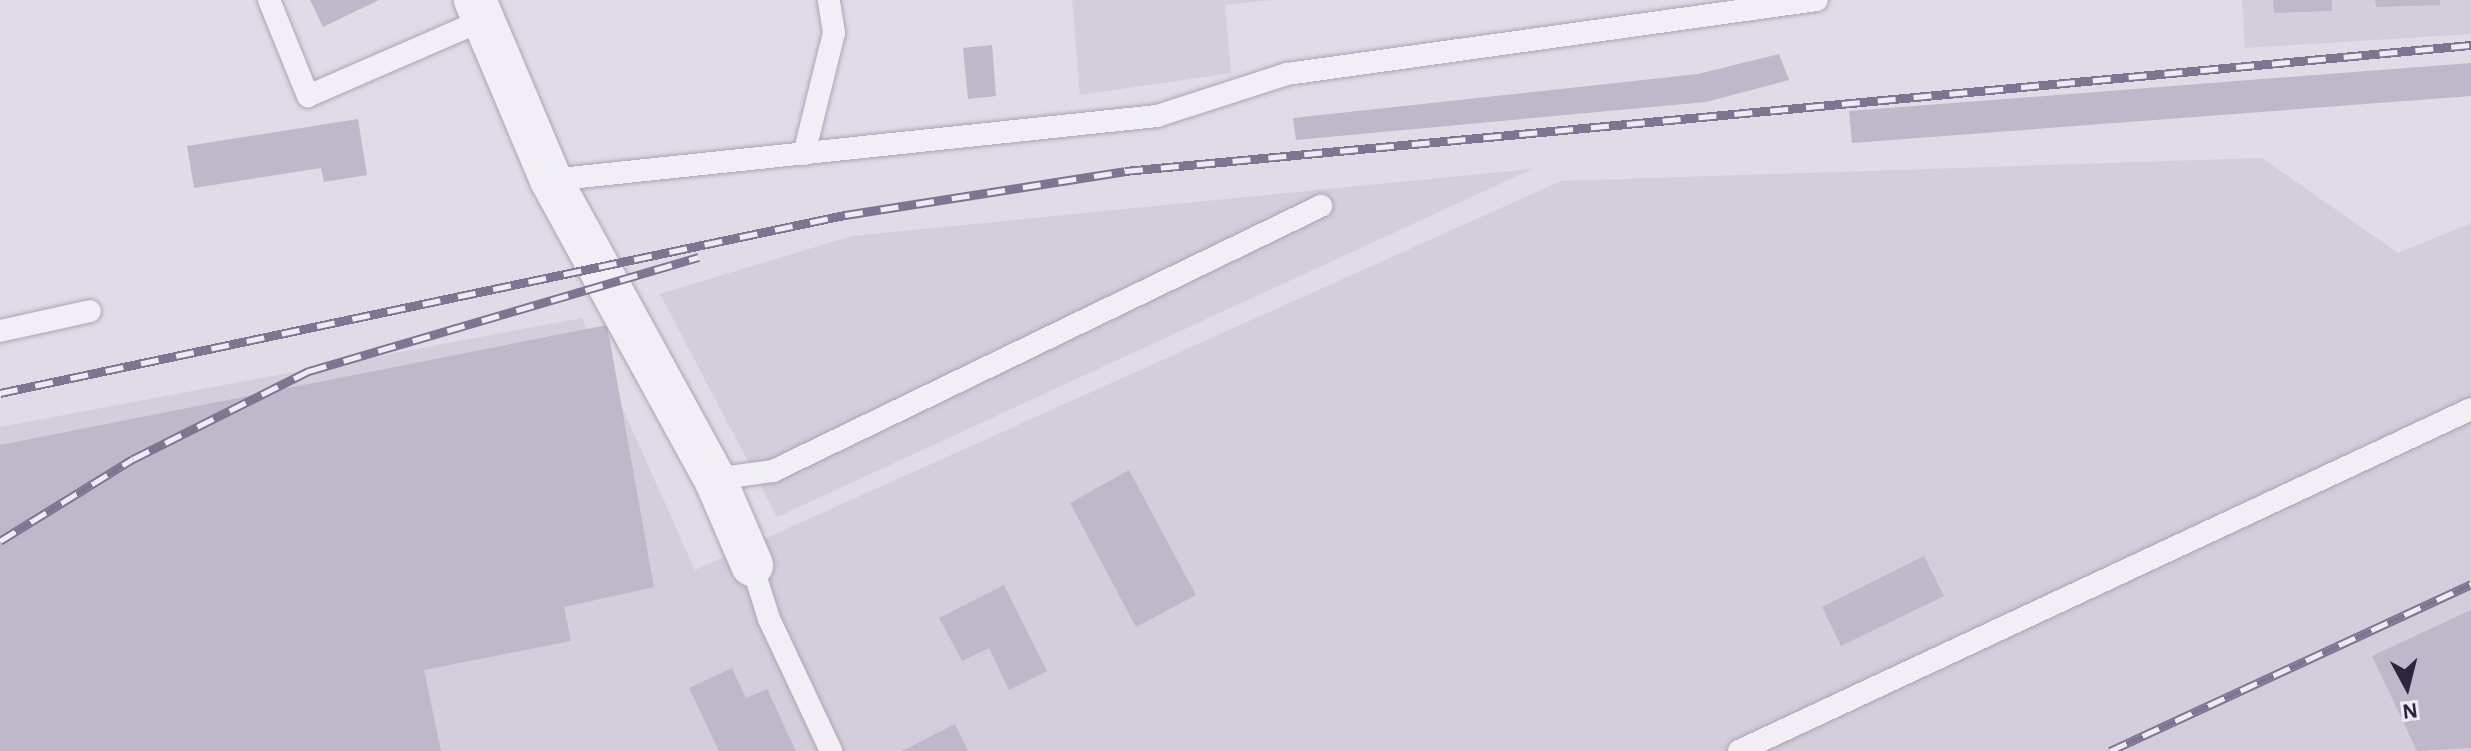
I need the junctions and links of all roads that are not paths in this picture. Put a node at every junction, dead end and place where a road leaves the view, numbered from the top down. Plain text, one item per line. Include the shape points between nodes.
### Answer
1 (269, 0) edge
2 (829, 0) edge
3 (1817, 0) edge
4 (479, 10) edge
5 (804, 154) junction
6 (551, 180) junction
7 (1321, 206) dead end
8 (90, 311) dead end
9 (0, 331) edge
10 (2471, 409) edge
11 (715, 479) junction
12 (752, 565) joint
13 (831, 751) edge
14 (1739, 751) edge

1 - 4 lane via 308,96
2 - 5 lane via 834,33
3 - 5 lane via 1287,74 1157,116
4 - 6 street
5 - 6 lane
6 - 11 street
7 - 11 lane via 773,471
8 - 9 lane
10 - 14 lane
11 - 12 street
12 - 13 lane via 769,619

